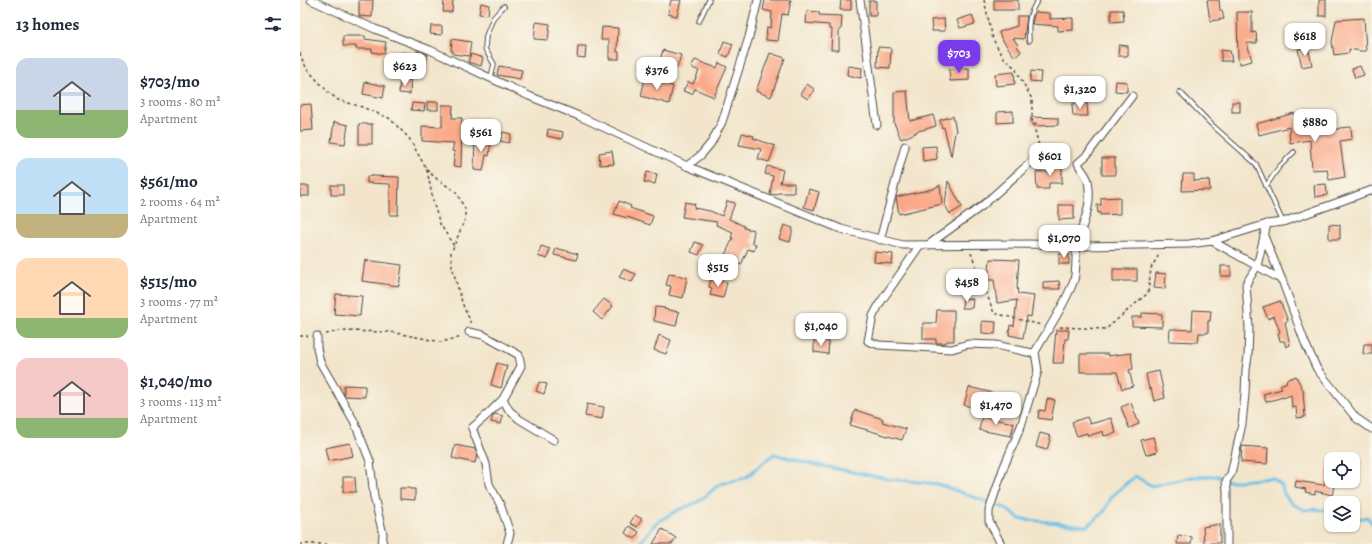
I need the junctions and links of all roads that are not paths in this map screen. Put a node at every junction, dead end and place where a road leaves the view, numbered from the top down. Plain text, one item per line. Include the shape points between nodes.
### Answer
1 (311, 0) edge
2 (709, 0) edge
3 (758, 0) edge
4 (860, 0) edge
5 (1038, 0) edge
6 (504, 6) dead end
7 (699, 22) dead end
8 (1029, 41) dead end
9 (491, 77) junction
10 (1180, 92) dead end
11 (1132, 96) dead end
12 (877, 125) dead end
13 (905, 146) dead end
14 (1294, 152) dead end
15 (1041, 153) road end
16 (687, 166) junction
17 (1266, 186) junction
18 (1372, 190) edge
19 (1282, 222) junction
20 (1267, 224) junction
21 (1264, 235) junction
22 (880, 240) junction
23 (1212, 241) junction
24 (920, 245) junction
25 (928, 245) junction
26 (1077, 246) junction
27 (1257, 266) junction
28 (1282, 280) junction
29 (469, 332) road end
30 (317, 336) road end
31 (1035, 352) junction
32 (503, 399) junction
33 (1372, 429) edge
34 (554, 440) dead end
35 (382, 544) edge
36 (507, 544) edge
37 (1001, 544) edge
38 (1227, 544) edge

1 - 9 street
2 - 7 lane
3 - 16 street via 722,122 711,143
4 - 12 street
5 - 8 lane via 1028,21
6 - 9 lane via 493,18 486,36 485,49 494,64
9 - 16 street
10 - 17 lane via 1256,164
11 - 26 street via 1078,163 1088,179 1090,200
13 - 22 street
14 - 17 lane via 1279,167
15 - 25 street via 982,206
16 - 22 street via 841,229
17 - 19 lane
18 - 19 street
19 - 20 street
20 - 21 street
20 - 23 street
21 - 27 street
21 - 28 street
22 - 24 street via 903,245
23 - 26 street via 1165,246
23 - 27 street
24 - 25 street
24 - 31 street via 880,303 873,316 868,341 879,345 952,349 968,344 996,344
25 - 26 street
26 - 31 street via 1074,278 1066,299
27 - 28 street
27 - 38 street via 1246,284 1248,356 1242,424 1231,474 1226,481
28 - 33 street via 1317,369 1356,418
29 - 32 street via 483,335 519,355 521,366
30 - 35 street via 320,362 354,421 370,461 374,497 383,534
31 - 37 street via 1038,372 989,511 989,521
32 - 34 street via 509,410 519,419
32 - 36 street via 472,428 486,464 489,484 500,504 510,533

